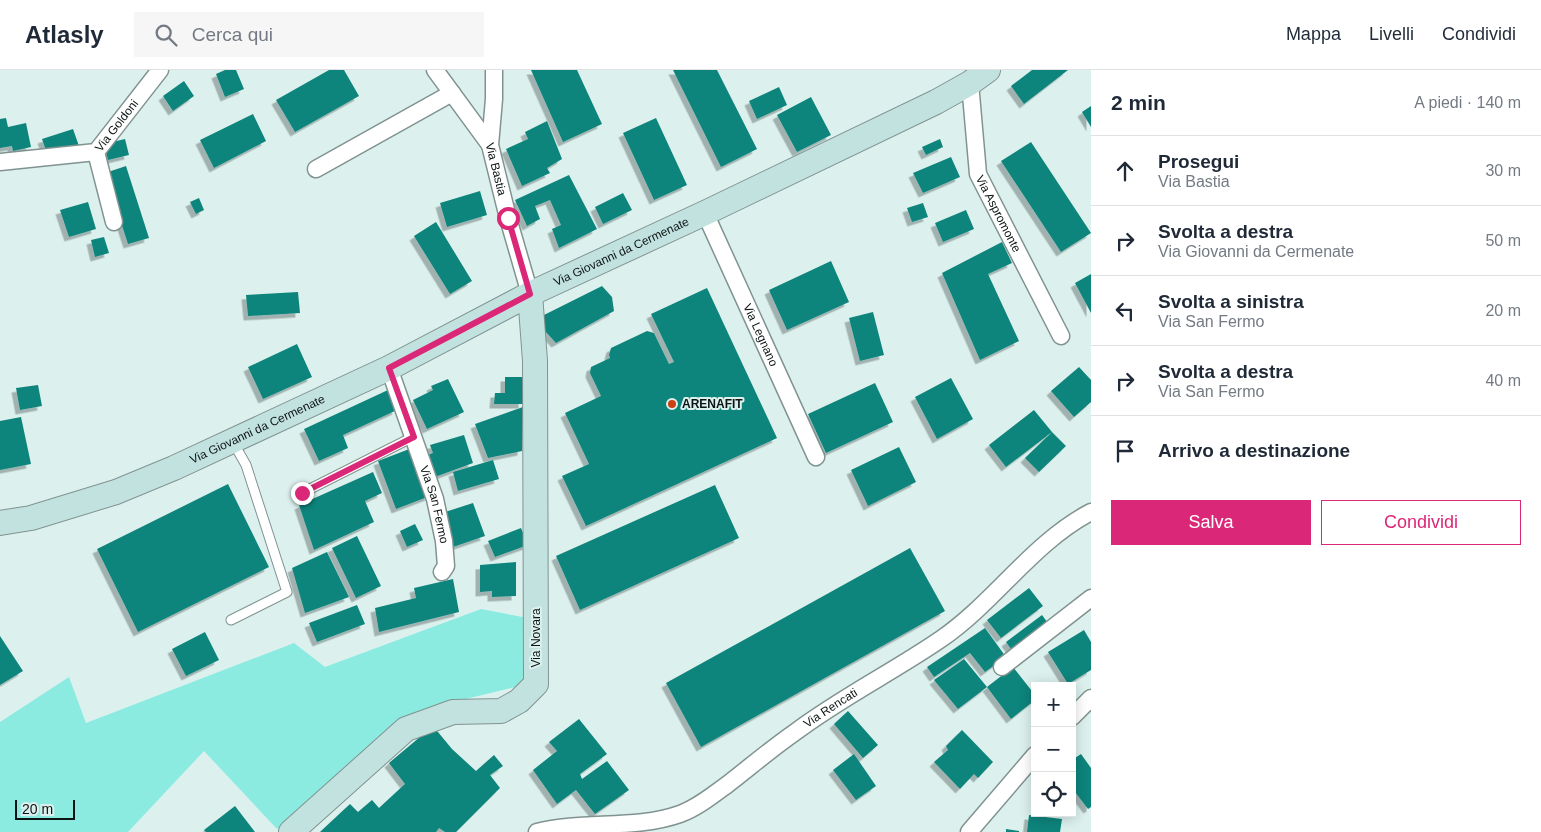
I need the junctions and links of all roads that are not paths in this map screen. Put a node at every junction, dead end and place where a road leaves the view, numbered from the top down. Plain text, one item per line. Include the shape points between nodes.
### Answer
1 (160, 70) edge
2 (436, 70) edge
3 (494, 70) edge
4 (979, 77) edge
5 (452, 93) junction
6 (490, 145) junction
7 (96, 152) junction
8 (0, 162) edge
9 (316, 169) dead end
10 (705, 213) junction
11 (114, 222) dead end
12 (530, 294) junction
13 (1061, 336) dead end
14 (389, 368) junction
15 (414, 437) junction
16 (233, 442) junction
17 (816, 457) dead end
18 (302, 493) dead end
19 (1091, 512) edge
20 (0, 523) edge
21 (442, 572) dead end
22 (1091, 598) edge
23 (232, 620) dead end
24 (1002, 667) dead end
25 (1091, 698) edge
26 (1076, 713) edge
27 (1031, 760) edge
28 (291, 832) edge
29 (537, 832) edge
30 (969, 832) edge

1 - 7 street, Via Goldoni
2 - 5 street
3 - 6 street, Via Bastia
4 - 10 main road, Via Giovanni da Cermenate via 936,102
4 - 13 street, Via Aspromonte via 978,174
5 - 6 street
5 - 9 street
6 - 12 street, Via Bastia
7 - 8 street, Via Goldoni
7 - 11 street
10 - 12 main road, Via Giovanni da Cermenate
10 - 17 street, Via Legnano
12 - 14 main road, Via Giovanni da Cermenate
12 - 28 main road, Via Novara via 535,360 536,684 519,701 501,711 453,712 406,729
14 - 15 street, Via San Fermo
14 - 16 main road, Via Giovanni da Cermenate
15 - 18 lane
15 - 21 street, Via San Fermo via 435,499 444,542 446,566
16 - 20 main road, Via Giovanni da Cermenate via 116,492 31,518
16 - 23 lane via 246,465 287,592
19 - 29 street, Via Rencati via 1031,556 989,600 942,639 795,732 708,798 680,814 644,822
22 - 24 street
25 - 26 street
27 - 30 street

